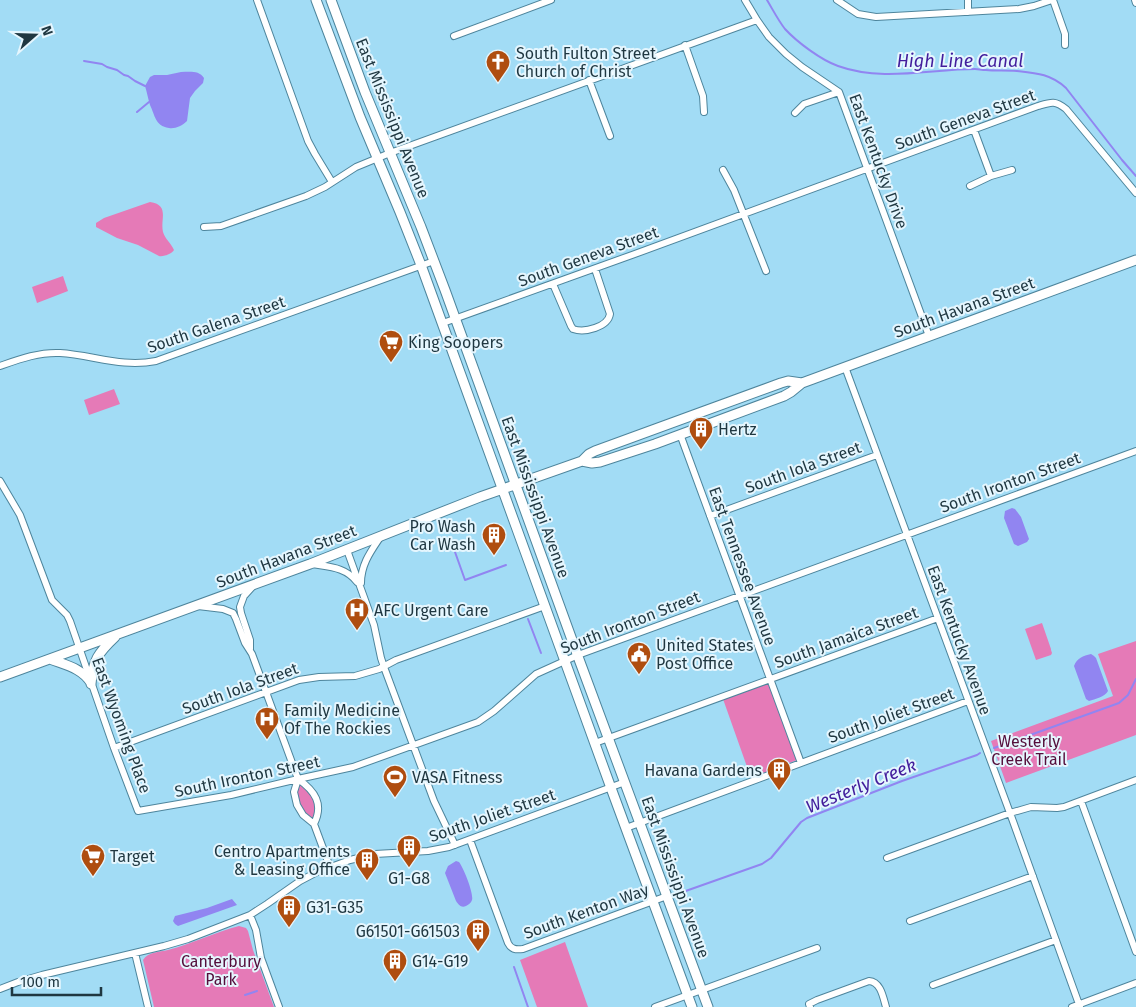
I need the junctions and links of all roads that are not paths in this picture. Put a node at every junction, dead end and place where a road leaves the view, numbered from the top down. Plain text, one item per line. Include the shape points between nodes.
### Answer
1 (257, 0) edge
2 (316, 0) edge
3 (331, 0) edge
4 (551, 0) edge
5 (745, 0) edge
6 (837, 0) edge
7 (968, 0) edge
8 (1052, 0) edge
9 (968, 12) junction
10 (757, 20) junction
11 (454, 36) dead end
12 (685, 45) junction
13 (1065, 45) dead end
14 (590, 80) junction
15 (839, 92) junction
16 (704, 112) dead end
17 (795, 113) dead end
18 (974, 130) junction
19 (610, 136) dead end
20 (390, 153) junction
21 (377, 158) junction
22 (868, 169) junction
23 (723, 170) dead end
24 (1012, 170) dead end
25 (991, 176) junction
26 (332, 182) junction
27 (970, 186) dead end
28 (1136, 193) edge
29 (743, 215) junction
30 (204, 227) dead end
31 (1136, 260) edge
32 (434, 261) junction
33 (421, 265) junction
34 (595, 269) junction
35 (766, 271) dead end
36 (553, 284) junction
37 (456, 318) junction
38 (443, 323) junction
39 (929, 336) junction
40 (0, 366) edge
41 (845, 367) junction
42 (802, 382) junction
43 (751, 393) junction
44 (742, 412) junction
45 (689, 416) junction
46 (668, 423) junction
47 (680, 434) junction
48 (655, 444) junction
49 (1136, 451) edge
50 (877, 455) junction
51 (582, 461) junction
52 (0, 481) edge
53 (516, 484) junction
54 (503, 489) junction
55 (710, 516) junction
56 (907, 535) junction
57 (382, 536) junction
58 (347, 550) junction
59 (310, 564) junction
60 (255, 584) junction
61 (362, 589) junction
62 (739, 596) junction
63 (195, 606) junction
64 (545, 606) junction
65 (938, 618) junction
66 (119, 634) junction
67 (80, 648) junction
68 (250, 650) junction
69 (578, 655) junction
70 (50, 659) junction
71 (565, 661) junction
72 (384, 666) junction
73 (0, 677) edge
74 (770, 679) junction
75 (92, 684) junction
76 (266, 693) junction
77 (968, 701) junction
78 (609, 738) junction
79 (595, 743) junction
80 (414, 746) junction
81 (114, 748) junction
82 (801, 763) junction
83 (298, 779) junction
84 (1136, 780) edge
85 (625, 782) junction
86 (611, 788) junction
87 (1080, 801) junction
88 (138, 811) joint
89 (1010, 813) junction
90 (640, 822) junction
91 (314, 824) junction
92 (626, 828) junction
93 (470, 840) junction
94 (455, 845) junction
95 (887, 858) dead end
96 (330, 867) junction
97 (1033, 876) junction
98 (667, 896) junction
99 (653, 901) junction
100 (250, 915) junction
101 (910, 922) dead end
102 (1056, 940) junction
103 (817, 948) dead end
104 (1136, 952) edge
105 (136, 953) junction
106 (1136, 983) edge
107 (934, 985) dead end
108 (0, 990) edge
109 (702, 990) junction
110 (688, 995) junction
111 (1080, 1006) edge
112 (148, 1007) edge
113 (279, 1007) edge
114 (655, 1007) edge
115 (692, 1007) edge
116 (708, 1007) edge
117 (810, 1007) edge
118 (886, 1007) edge
119 (1072, 1007) edge

1 - 26 street via 308,141
2 - 21 main road, East Mississippi Avenue
3 - 20 main road, East Mississippi Avenue
4 - 11 street
5 - 10 street, East Kentucky Drive
6 - 9 street via 855,13 866,16
7 - 9 street
8 - 9 street via 1024,8
8 - 13 street via 1065,34
10 - 12 street
10 - 15 street, East Kentucky Drive via 786,54
12 - 14 street
12 - 16 street via 703,96
14 - 19 street
14 - 20 street
15 - 17 street via 804,104
15 - 22 street, East Kentucky Drive
18 - 22 street, South Geneva Street
18 - 25 street
18 - 28 street, South Geneva Street via 1055,102 1066,109
20 - 21 street
20 - 32 main road, East Mississippi Avenue
21 - 26 street
21 - 33 main road, East Mississippi Avenue
22 - 29 street, South Geneva Street
22 - 39 street, East Kentucky Drive
23 - 29 street
24 - 25 street
25 - 27 street
26 - 30 street via 306,196 221,226
29 - 34 street, South Geneva Street
29 - 35 street
31 - 39 main road, South Havana Street
32 - 33 street, South Galena Street
32 - 37 main road, East Mississippi Avenue
33 - 38 main road, East Mississippi Avenue
33 - 40 street, South Galena Street via 156,361 128,364 48,353
34 - 36 street, South Geneva Street
34 - 36 street via 610,314 606,322 592,328 573,330
36 - 37 street, South Geneva Street
37 - 38 street, South Geneva Street
37 - 53 main road, East Mississippi Avenue
38 - 54 main road, East Mississippi Avenue
39 - 41 main road, South Havana Street
41 - 42 main road, South Havana Street
41 - 50 street, East Kentucky Avenue
42 - 43 main road, South Havana Street via 784,382
42 - 44 main road, South Havana Street via 784,396
43 - 44 main road
43 - 45 main road, South Havana Street
44 - 47 main road, South Havana Street
45 - 46 main road, South Havana Street
45 - 47 main road
46 - 48 main road
46 - 51 main road, South Havana Street via 599,449
47 - 48 main road, South Havana Street
47 - 55 street, East Tennessee Avenue
48 - 51 main road, South Havana Street via 600,462
49 - 56 street, South Ironton Street
50 - 55 street, South Iola Street
50 - 56 street, East Kentucky Avenue
51 - 53 main road, South Havana Street
52 - 67 street, East Wyoming Place via 20,515 52,600 68,618
53 - 54 main road, South Havana Street
53 - 69 main road, East Mississippi Avenue
54 - 57 main road, South Havana Street
54 - 64 main road, East Mississippi Avenue
55 - 62 street, East Tennessee Avenue
56 - 62 street, South Ironton Street
56 - 65 street, East Kentucky Avenue
57 - 58 main road, South Havana Street
57 - 61 street via 363,567
58 - 59 main road, South Havana Street
58 - 61 street
59 - 60 main road, South Havana Street
59 - 61 street via 342,570
60 - 63 main road, South Havana Street
60 - 68 street via 244,596 240,607
61 - 72 street
62 - 69 street, South Ironton Street
62 - 74 street, East Tennessee Avenue
63 - 66 main road, South Havana Street
63 - 68 street via 232,613
64 - 71 main road, East Mississippi Avenue
64 - 72 street, South Iola Street
65 - 74 street, South Jamaica Street
65 - 77 street, East Kentucky Avenue
66 - 67 main road, South Havana Street
66 - 75 main road via 95,661
67 - 70 main road, South Havana Street
67 - 75 street, East Wyoming Place
68 - 76 street
69 - 71 street, South Ironton Street
69 - 78 main road, East Mississippi Avenue
70 - 73 main road, South Havana Street
70 - 75 main road via 77,669
71 - 79 main road, East Mississippi Avenue
71 - 80 street, South Ironton Street via 533,677 482,720
72 - 76 street, South Iola Street via 355,676 299,680
72 - 80 street
74 - 78 street, South Jamaica Street
74 - 82 street, East Tennessee Avenue
75 - 81 street, East Wyoming Place
76 - 81 street, South Iola Street
76 - 83 street
77 - 82 street, South Joliet Street
77 - 89 street, East Kentucky Avenue
78 - 79 street, South Jamaica Street
78 - 85 main road, East Mississippi Avenue
79 - 86 main road, East Mississippi Avenue
80 - 83 street, South Ironton Street via 353,768
80 - 94 street via 434,801
81 - 88 street, East Wyoming Place
82 - 90 street, South Joliet Street
83 - 88 street, South Ironton Street via 232,795
83 - 91 street via 294,792 297,805
83 - 91 street via 310,789 318,804
84 - 87 street
85 - 86 street, South Joliet Street
85 - 90 main road, East Mississippi Avenue
86 - 92 main road, East Mississippi Avenue
86 - 93 street, South Joliet Street
87 - 89 street via 1057,808 1031,808
87 - 104 street
89 - 95 street
89 - 97 street, East Kentucky Avenue
90 - 92 street, South Joliet Street
90 - 98 main road, East Mississippi Avenue
91 - 96 street
92 - 99 main road, East Mississippi Avenue
93 - 94 street, South Joliet Street
93 - 99 street, South Kenton Way via 511,948 523,949
94 - 96 street, South Joliet Street via 432,851 369,855
96 - 100 street, South Joliet Street via 300,881
97 - 101 street
97 - 102 street, East Kentucky Avenue
98 - 99 street, South Kenton Way
98 - 109 main road, East Mississippi Avenue
99 - 110 main road, East Mississippi Avenue
100 - 105 street, South Joliet Street via 176,943
100 - 113 street
102 - 107 street
102 - 111 street, East Kentucky Avenue
103 - 109 street
105 - 108 street, South Joliet Street via 46,974
105 - 112 street
106 - 111 street
109 - 110 street
109 - 116 main road, East Mississippi Avenue
110 - 114 street
110 - 115 main road, East Mississippi Avenue
111 - 119 street
117 - 118 street via 809,1004 817,1000 869,981 878,985

